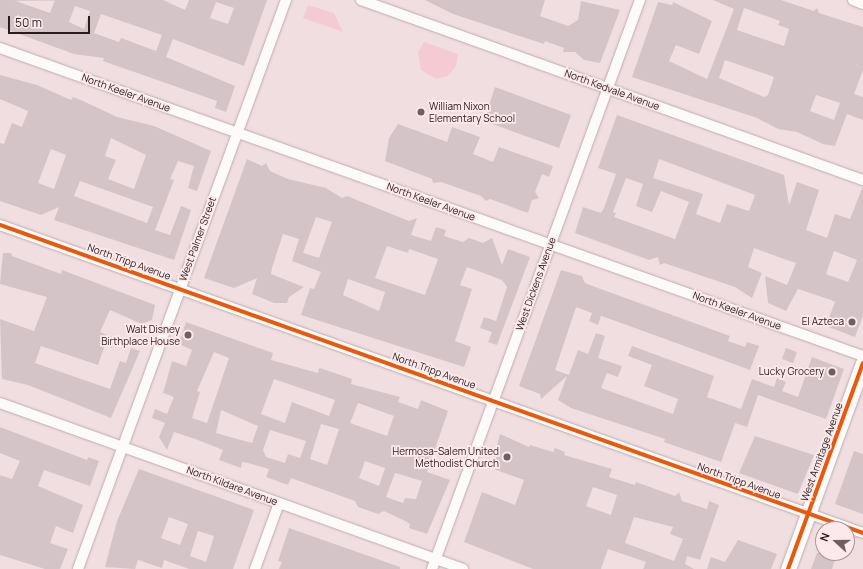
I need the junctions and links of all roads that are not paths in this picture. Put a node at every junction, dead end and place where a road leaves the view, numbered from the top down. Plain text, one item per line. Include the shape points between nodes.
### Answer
1 (286, 0) edge
2 (361, 0) edge
3 (640, 0) edge
4 (853, 0) edge
5 (863, 4) edge
6 (0, 48) edge
7 (608, 88) junction
8 (237, 132) junction
9 (863, 180) edge
10 (0, 224) edge
11 (550, 245) junction
12 (180, 289) junction
13 (863, 356) edge
14 (863, 363) edge
15 (493, 401) junction
16 (0, 403) edge
17 (123, 447) junction
18 (280, 503) junction
19 (808, 514) junction
20 (863, 533) edge
21 (435, 559) junction
22 (78, 569) edge
23 (255, 569) edge
24 (432, 569) edge
25 (463, 569) edge
26 (788, 569) edge

1 - 8 street, West Palmer Street
2 - 7 street, North Kedvale Avenue
3 - 7 street, West Dickens Avenue
4 - 5 street
6 - 8 street, North Keeler Avenue
7 - 9 street, North Kedvale Avenue
7 - 11 street, West Dickens Avenue
8 - 11 street, North Keeler Avenue
8 - 12 street, West Palmer Street
10 - 12 street, North Tripp Avenue
11 - 13 street, North Keeler Avenue
11 - 15 street, West Dickens Avenue
12 - 15 street, North Tripp Avenue
12 - 17 street, West Palmer Street
14 - 19 main road, West Armitage Avenue
15 - 19 street, North Tripp Avenue
15 - 21 street, West Dickens Avenue
16 - 17 street, North Kildare Avenue
17 - 18 street, North Kildare Avenue
17 - 22 street, West Palmer Street
18 - 21 street, North Kildare Avenue
18 - 23 street
19 - 20 street, North Tripp Avenue
19 - 26 main road, West Armitage Avenue
21 - 24 street, West Dickens Avenue
21 - 25 street, North Kildare Avenue

